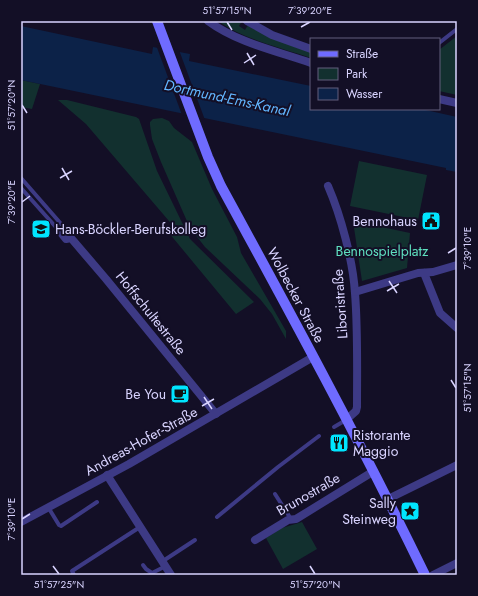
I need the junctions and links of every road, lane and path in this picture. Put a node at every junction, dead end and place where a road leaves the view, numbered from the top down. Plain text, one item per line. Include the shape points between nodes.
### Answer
1 (157, 21) edge
2 (208, 21) edge
3 (246, 21) edge
4 (457, 29) edge
5 (440, 42) edge
6 (310, 50) edge
7 (310, 63) edge
8 (440, 99) edge
9 (457, 103) edge
10 (21, 178) edge
11 (328, 186) dead end
12 (21, 188) edge
13 (62, 234) joint
14 (71, 238) junction
15 (457, 265) edge
16 (424, 273) junction
17 (355, 292) junction
18 (457, 328) edge
19 (313, 356) junction
20 (216, 414) junction
21 (347, 419) junction
22 (334, 427) dead end
23 (319, 436) dead end
24 (457, 464) edge
25 (374, 471) junction
26 (107, 475) junction
27 (275, 494) dead end
28 (388, 500) junction
29 (97, 502) dead end
30 (48, 507) junction
31 (217, 517) dead end
32 (291, 519) junction
33 (21, 522) edge
34 (140, 527) junction
35 (195, 540) dead end
36 (255, 540) dead end
37 (457, 563) edge
38 (164, 564) junction
39 (144, 565) dead end
40 (74, 575) edge
41 (171, 575) edge
42 (425, 575) edge
43 (433, 575) edge

1 - 19 main road, Wolbecker Straße via 221,186
2 - 7 street via 242,40
3 - 6 street via 272,35
4 - 5 lane
8 - 9 street
10 - 14 lane
11 - 17 street, Liboristraße via 338,210
12 - 13 lane
13 - 14 street, Hoffschultestraße via 66,239
14 - 20 street, Hoffschultestraße
15 - 16 street
16 - 17 street
16 - 18 street via 440,313
17 - 21 street, Liboristraße via 357,407
19 - 20 street, Andreas-Hofer-Straße
19 - 21 main road, Wolbecker Straße
20 - 26 street, Andreas-Hofer-Straße
21 - 22 lane
21 - 25 main road, Wolbecker Straße
23 - 31 lane
24 - 28 street
25 - 28 main road, Wolbecker Straße
25 - 32 street, Brunostraße via 296,519
26 - 30 street, Andreas-Hofer-Straße
26 - 34 street
27 - 32 lane
28 - 42 main road, Wolbecker Straße
29 - 30 lane via 62,526
30 - 33 street, Andreas-Hofer-Straße
32 - 36 street, Brunostraße
34 - 38 street
34 - 40 lane via 72,571
35 - 38 lane
37 - 43 street
38 - 39 lane via 152,573
38 - 41 street

